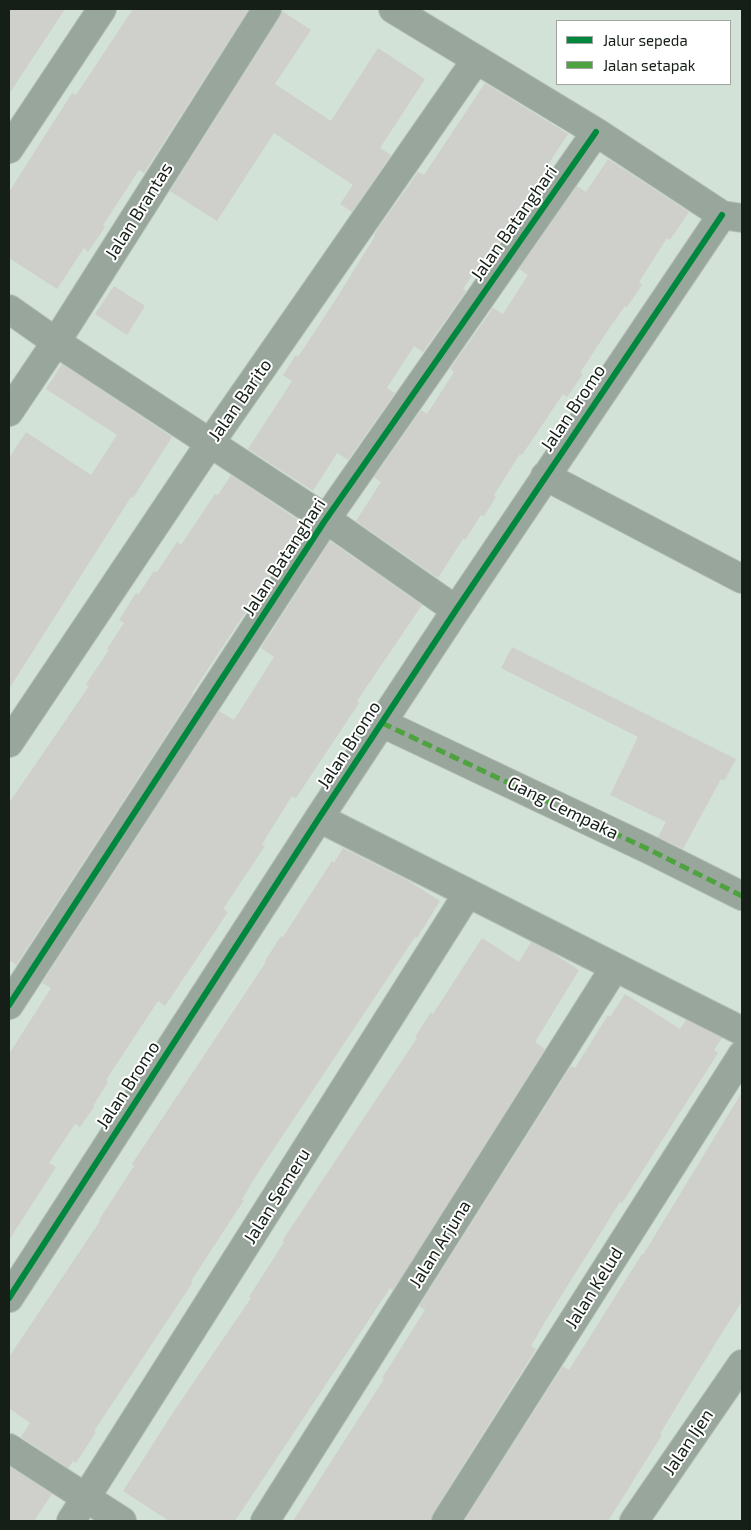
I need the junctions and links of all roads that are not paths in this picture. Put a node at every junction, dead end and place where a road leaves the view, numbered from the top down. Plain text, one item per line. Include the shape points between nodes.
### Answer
1 (102, 9) edge
2 (267, 9) edge
3 (393, 9) edge
4 (476, 60) junction
5 (596, 132) junction
6 (9, 149) edge
7 (732, 217) edge
8 (9, 309) edge
9 (56, 342) junction
10 (9, 412) edge
11 (210, 443) junction
12 (545, 476) junction
13 (326, 519) junction
14 (742, 578) edge
15 (456, 610) junction
16 (382, 722) junction
17 (9, 743) edge
18 (319, 818) junction
19 (468, 894) junction
20 (742, 896) edge
21 (615, 967) junction
22 (9, 1005) edge
23 (742, 1031) edge
24 (742, 1055) edge
25 (9, 1298) edge
26 (742, 1364) edge
27 (9, 1448) edge
28 (86, 1498) junction
29 (71, 1521) edge
30 (122, 1521) edge
31 (265, 1521) edge
32 (446, 1521) edge
33 (634, 1521) edge

1 - 6 street
2 - 9 street, Jalan Brantas
3 - 4 street
4 - 5 street
4 - 11 street, Jalan Barito
5 - 7 street via 688,194
5 - 13 street, Jalan Batanghari
7 - 12 street, Jalan Bromo
8 - 9 street
9 - 10 street, Jalan Brantas
9 - 11 street
11 - 13 street
11 - 17 street, Jalan Barito
12 - 14 street
12 - 15 street, Jalan Bromo
13 - 15 street
13 - 22 street, Jalan Batanghari
15 - 16 street, Jalan Bromo
16 - 18 street, Jalan Bromo
16 - 20 street, Gang Cempaka
18 - 19 street
18 - 25 street, Jalan Bromo
19 - 21 street
19 - 28 street, Jalan Semeru
21 - 23 street
21 - 31 street, Jalan Arjuna
24 - 32 street, Jalan Kelud
26 - 33 street, Jalan Ijen
27 - 28 street
28 - 29 street, Jalan Semeru
28 - 30 street

